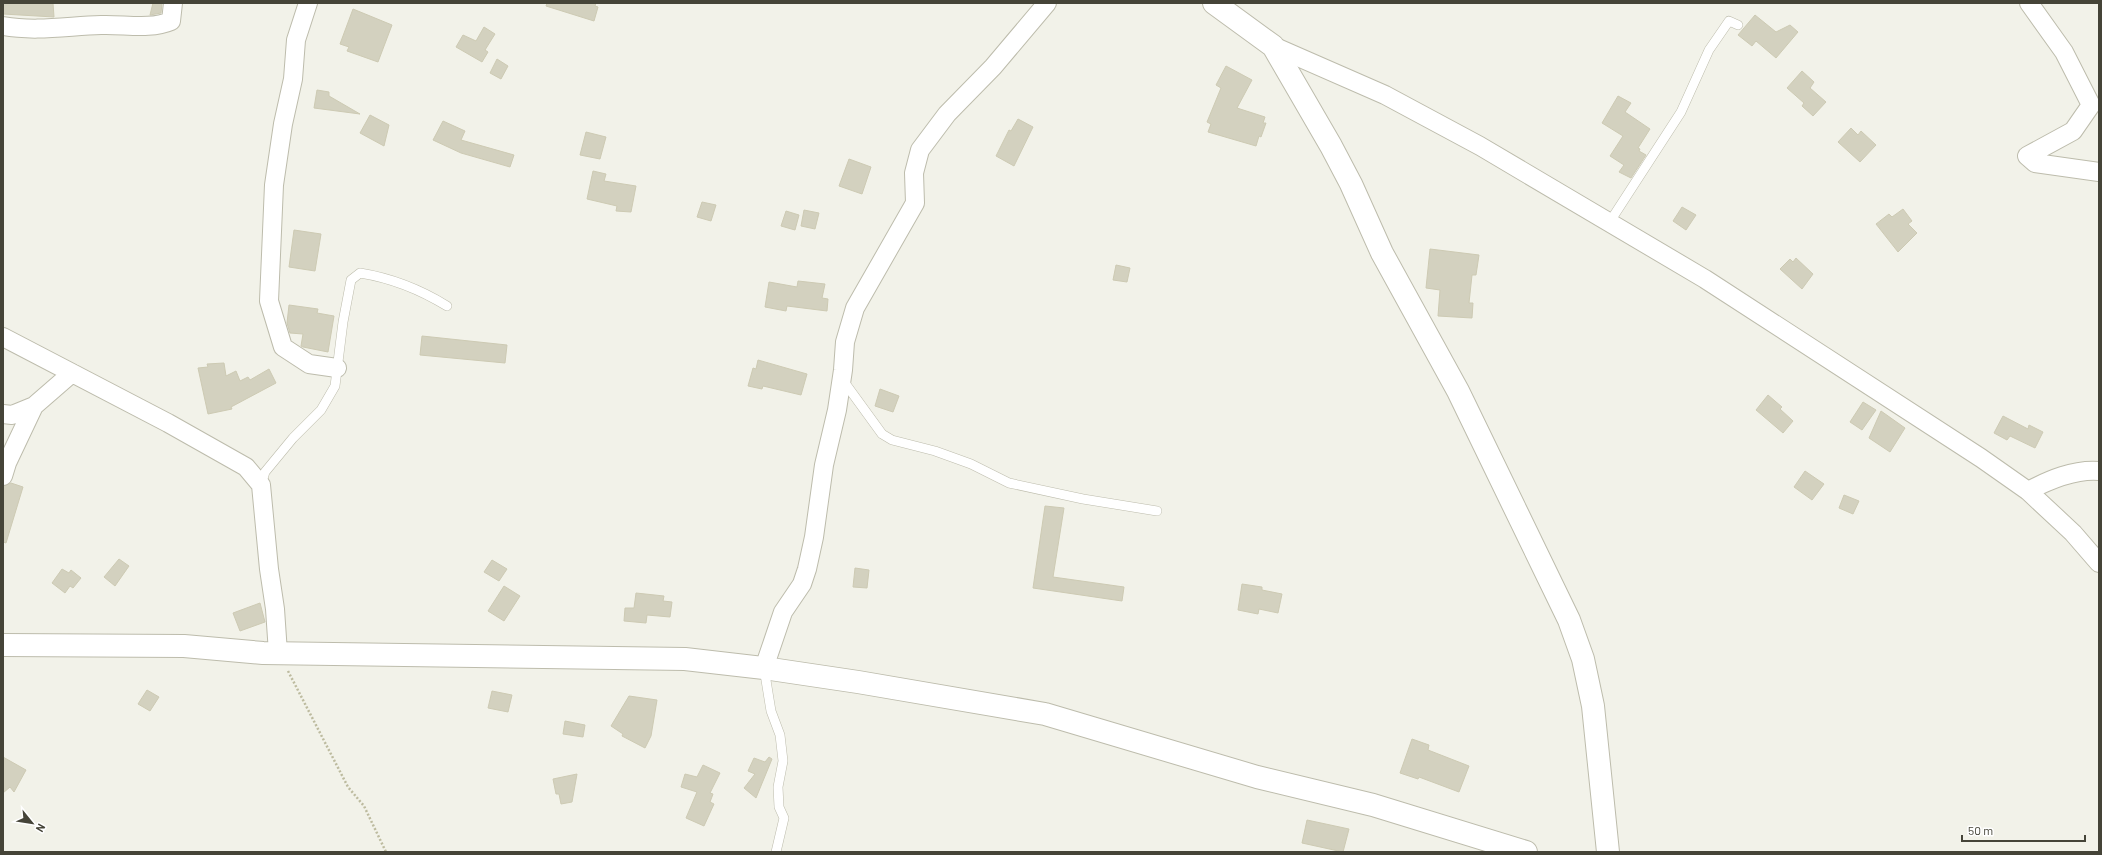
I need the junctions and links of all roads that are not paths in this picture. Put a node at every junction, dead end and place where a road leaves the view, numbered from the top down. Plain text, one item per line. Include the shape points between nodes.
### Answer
1 (173, 3) edge
2 (308, 3) edge
3 (1047, 3) edge
4 (1214, 3) edge
5 (2029, 3) edge
6 (1738, 25) dead end
7 (3, 26) edge
8 (1273, 46) junction
9 (2099, 172) edge
10 (1609, 223) junction
11 (447, 306) dead end
12 (3, 337) edge
13 (338, 368) junction
14 (72, 374) junction
15 (842, 378) junction
16 (34, 406) junction
17 (3, 414) edge
18 (2099, 471) edge
19 (3, 476) edge
20 (261, 485) junction
21 (2028, 491) junction
22 (1157, 511) dead end
23 (2099, 563) edge
24 (3, 645) edge
25 (278, 653) junction
26 (764, 668) junction
27 (776, 852) edge
28 (1526, 852) edge
29 (1608, 852) edge

1 - 7 street via 171,21 160,26 101,25 21,29
2 - 13 street via 296,40 293,79 274,185 269,301 283,347 309,364
3 - 15 street via 993,67 947,114 920,150 914,173 915,203 855,308 845,342
4 - 8 street
5 - 9 street via 2064,52 2091,105 2073,131 2027,156 2035,163
6 - 10 lane via 1730,21 1709,50 1681,112
8 - 10 street via 1385,96 1480,146
8 - 29 street via 1331,146 1382,253 1458,391 1569,620 1583,659 1593,706
10 - 21 street via 1705,279
11 - 13 lane via 426,293 377,276 360,273 351,280
12 - 14 street
13 - 20 lane via 335,386 321,410 265,472
14 - 16 street
14 - 20 street via 168,423 246,467
15 - 22 lane via 882,434 892,440 971,464 1009,483
15 - 26 street via 824,465 807,569 802,584 784,612
16 - 17 street via 12,415
16 - 19 street via 6,463
18 - 21 street via 2063,476
20 - 25 street
21 - 23 street via 2074,533
24 - 25 street via 184,646
25 - 26 street via 685,659
26 - 27 lane via 771,711 780,735 783,761 778,787 779,807 784,818
26 - 28 street via 1045,714 1257,777 1373,805

